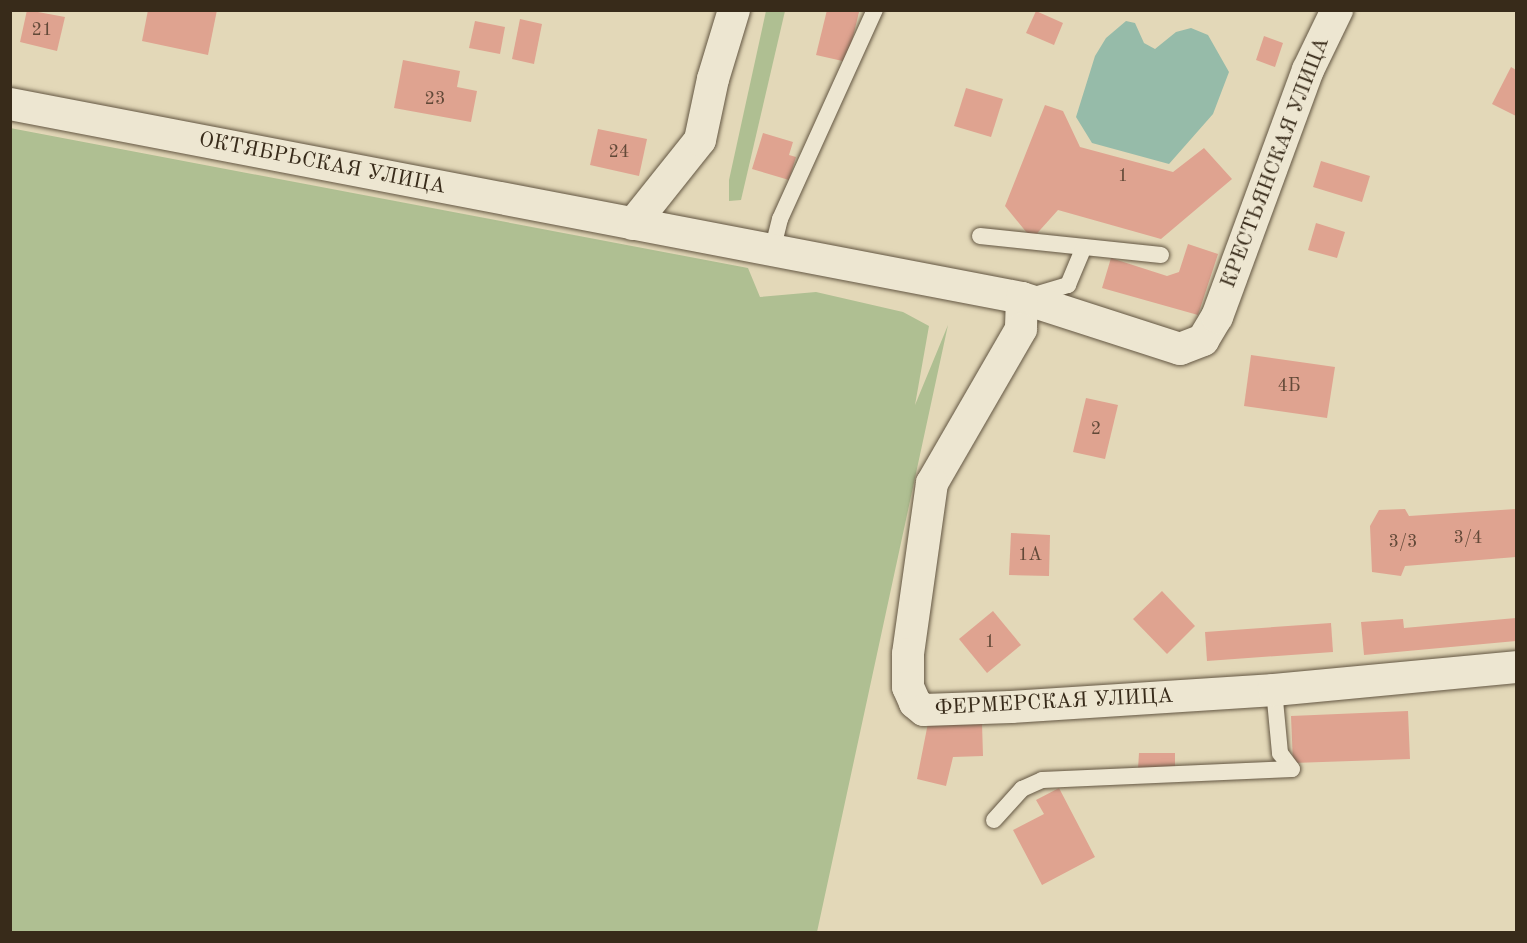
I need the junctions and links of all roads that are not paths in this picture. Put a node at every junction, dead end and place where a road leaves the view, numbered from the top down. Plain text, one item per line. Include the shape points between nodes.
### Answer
1 (734, 10) edge
2 (875, 10) edge
3 (1337, 10) edge
4 (10, 104) edge
5 (633, 224) junction
6 (980, 236) dead end
7 (1084, 247) junction
8 (772, 251) junction
9 (1161, 255) dead end
10 (1022, 298) junction
11 (1516, 667) edge
12 (1274, 690) junction
13 (994, 820) dead end

1 - 5 street via 700,140
2 - 8 lane via 780,219
3 - 10 street, КРЕСТЬЯНСКАЯ УЛИЦА via 1308,70 1217,317 1203,340 1180,349
4 - 5 street, ОКТЯБРЬСКАЯ УЛИЦА
5 - 8 street, ОКТЯБРЬСКАЯ УЛИЦА
6 - 7 lane
7 - 9 lane
7 - 10 lane via 1068,285
8 - 10 street, ОКТЯБРЬСКАЯ УЛИЦА
10 - 12 street, ФЕРМЕРСКАЯ УЛИЦА via 1021,329 932,483 908,654 908,687 915,703 924,710 1011,707
11 - 12 street, ФЕРМЕРСКАЯ УЛИЦА
12 - 13 lane via 1280,753 1292,769 1042,780 1022,789

